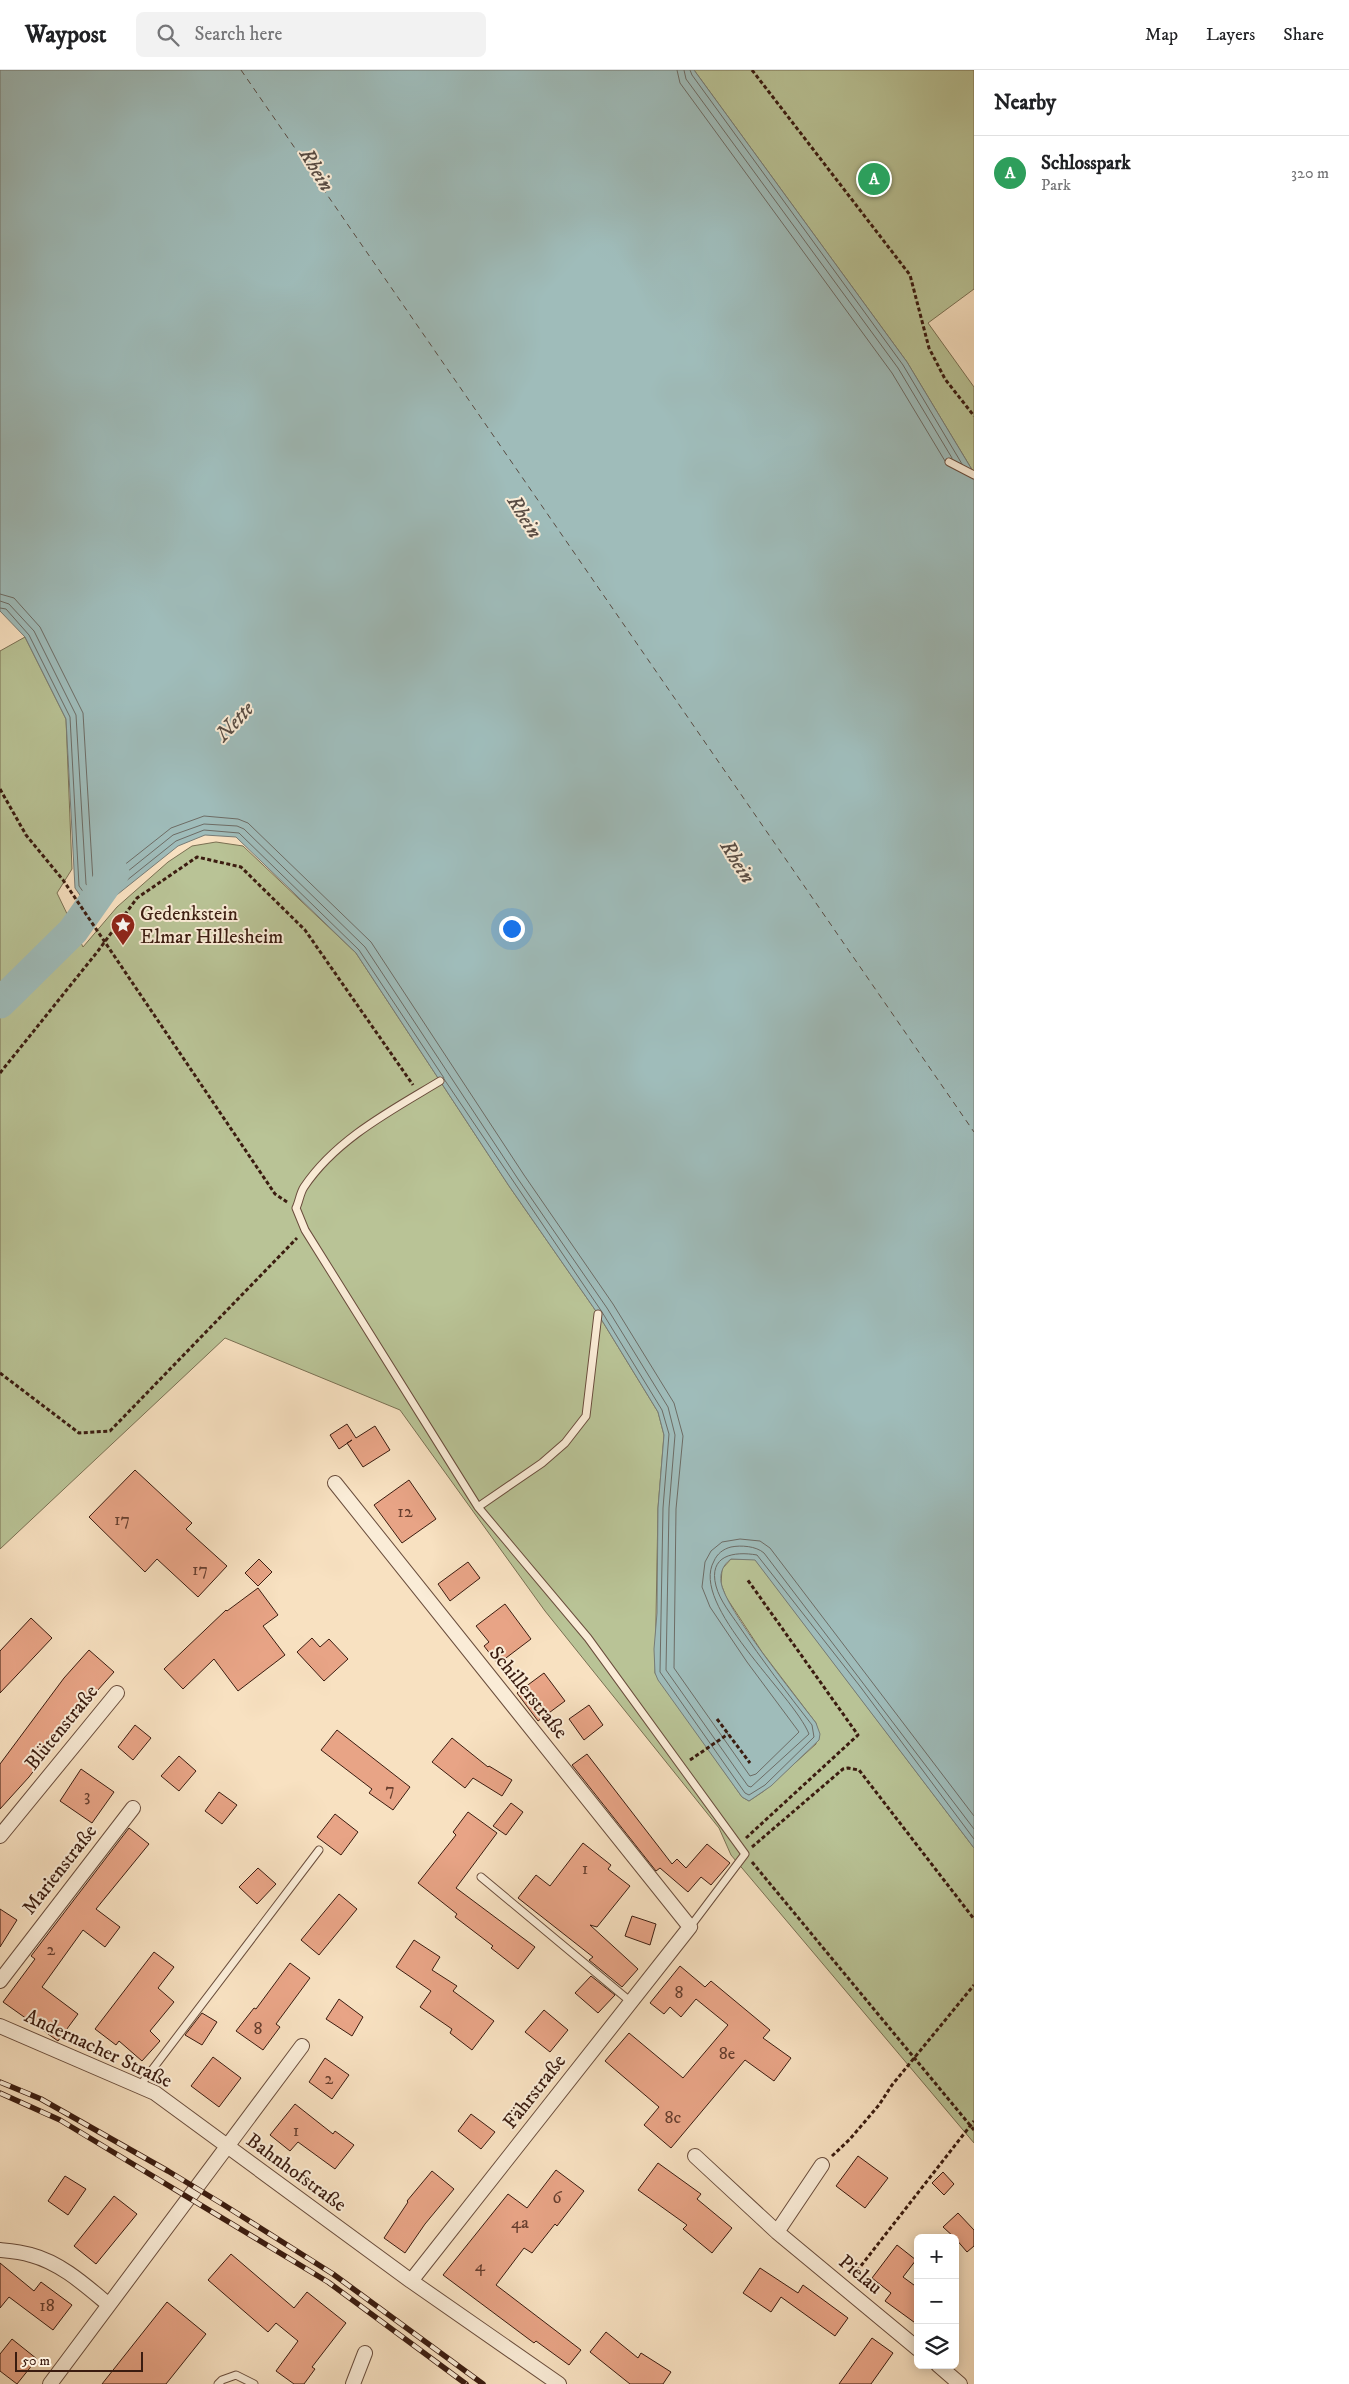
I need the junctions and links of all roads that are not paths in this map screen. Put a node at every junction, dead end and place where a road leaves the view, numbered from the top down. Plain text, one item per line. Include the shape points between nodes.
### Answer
1 (949, 462) dead end
2 (974, 476) edge
3 (440, 1081) dead end
4 (598, 1314) dead end
5 (336, 1483) dead end
6 (478, 1507) junction
7 (117, 1693) dead end
8 (133, 1808) dead end
9 (0, 1836) edge
10 (319, 1850) dead end
11 (480, 1877) dead end
12 (690, 1927) junction
13 (0, 1981) edge
14 (631, 2002) junction
15 (0, 2026) edge
16 (302, 2046) dead end
17 (139, 2087) junction
18 (226, 2147) junction
19 (695, 2156) dead end
20 (822, 2165) road end
21 (777, 2232) junction
22 (0, 2250) edge
23 (411, 2281) junction
24 (109, 2305) junction
25 (914, 2346) edge
26 (365, 2353) dead end
27 (943, 2369) edge
28 (50, 2384) edge
29 (218, 2384) edge
30 (254, 2384) edge
31 (353, 2384) edge
32 (559, 2384) edge
33 (960, 2384) edge

1 - 2 lane
3 - 6 lane via 338,1149 304,1188 296,1208 305,1230
4 - 6 lane via 586,1416 542,1463
5 - 12 street, Schillerstraße
6 - 12 lane via 588,1638 745,1854
7 - 9 street, Blütenstraße
8 - 13 street, Marienstraße
10 - 17 lane
11 - 14 lane
12 - 14 street, Fährstraße
14 - 23 street, Fährstraße
15 - 17 street, Andernacher Straße
16 - 18 street
17 - 18 street, Andernacher Straße via 155,2093
18 - 23 street, Bahnhofstraße
18 - 24 street, Bahnhofstraße
19 - 21 street, Pielau
20 - 21 street
21 - 25 street, Pielau
22 - 24 street via 30,2254 54,2264
23 - 32 street, Bahnhofstraße
24 - 28 street, Bahnhofstraße
26 - 31 street
27 - 33 street
29 - 30 lane via 236,2375

